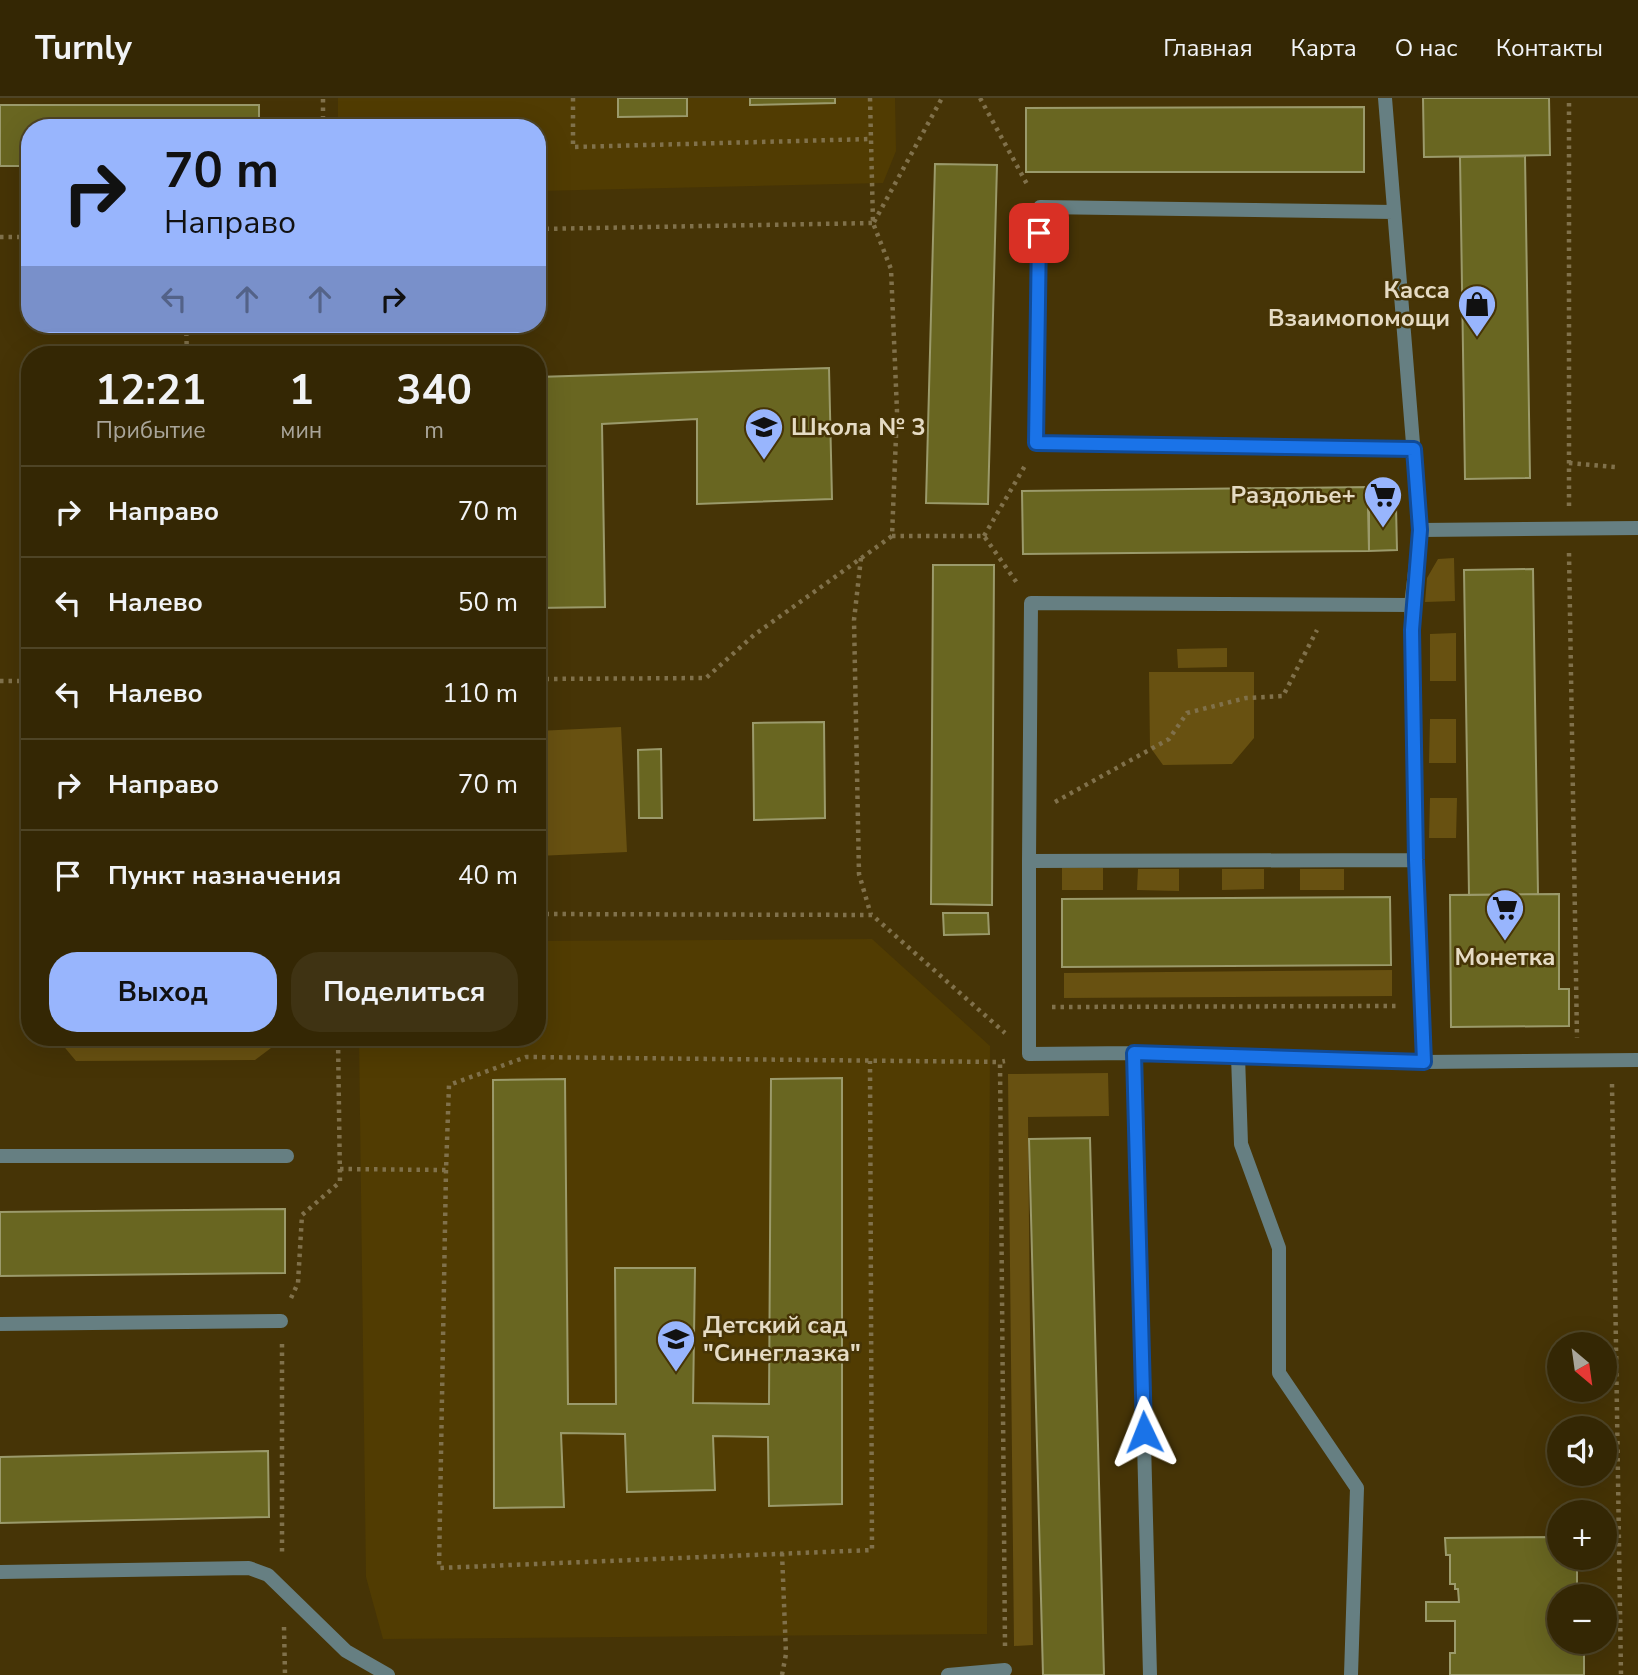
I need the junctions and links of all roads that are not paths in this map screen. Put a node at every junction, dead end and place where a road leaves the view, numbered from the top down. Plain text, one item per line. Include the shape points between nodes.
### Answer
1 (1385, 98) edge
2 (1394, 212) junction
3 (1414, 449) junction
4 (1638, 527) edge
5 (1420, 530) junction
6 (1411, 605) junction
7 (1416, 860) junction
8 (1029, 862) junction
9 (1134, 1053) junction
10 (1238, 1056) junction
11 (1638, 1060) edge
12 (1424, 1062) junction
13 (0, 1156) edge
14 (287, 1156) dead end
15 (281, 1321) road end
16 (0, 1324) edge
17 (0, 1573) edge
18 (1005, 1670) road end
19 (388, 1675) edge
20 (948, 1675) edge
21 (1150, 1675) edge
22 (1351, 1675) edge

1 - 2 lane
2 - 3 lane
2 - 3 lane via 1040,207 1036,443
3 - 5 lane
4 - 5 lane
5 - 6 lane
6 - 7 lane
6 - 8 lane via 1031,603
7 - 8 lane
7 - 12 lane
8 - 9 lane via 1029,1055
9 - 10 lane
9 - 21 lane
10 - 12 lane
10 - 22 lane via 1241,1144 1279,1248 1279,1373 1357,1488
11 - 12 lane
13 - 14 lane
15 - 16 lane
17 - 19 lane via 249,1568 268,1575 345,1651
18 - 20 lane

